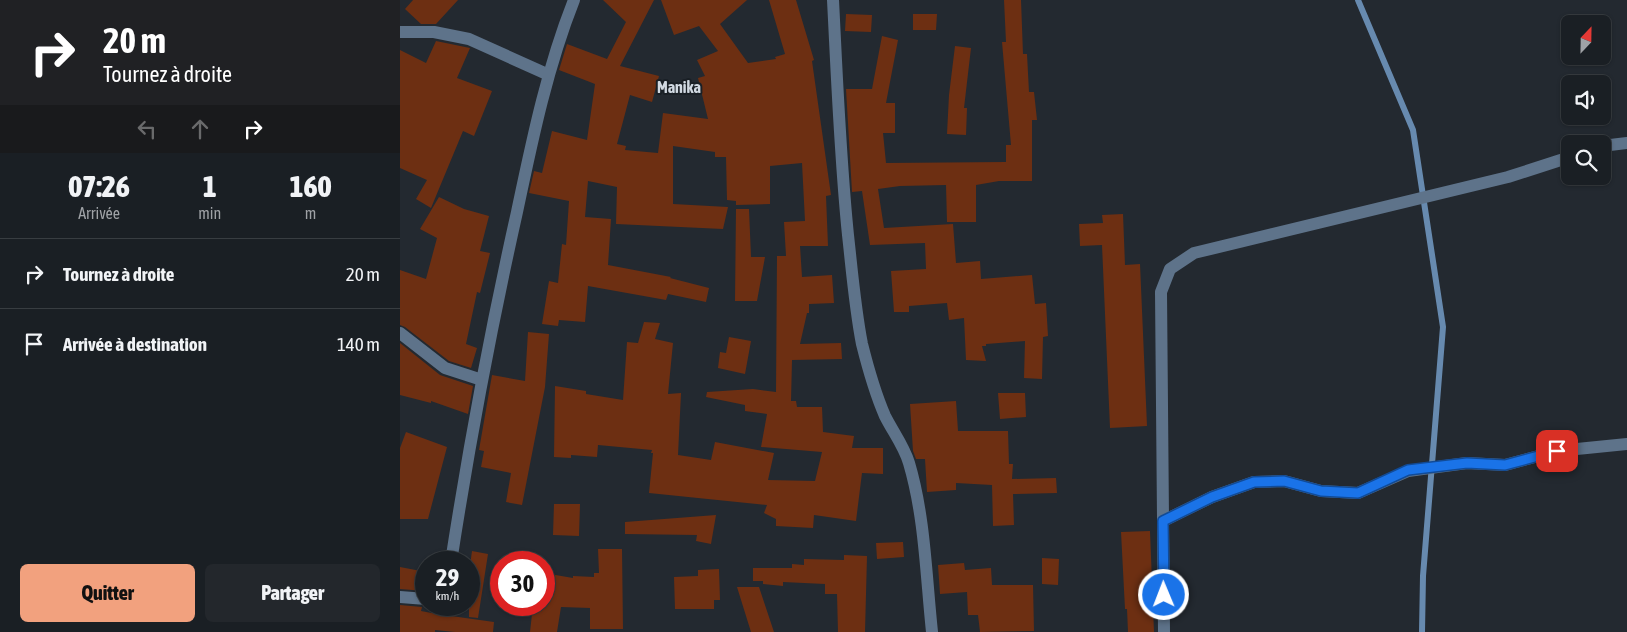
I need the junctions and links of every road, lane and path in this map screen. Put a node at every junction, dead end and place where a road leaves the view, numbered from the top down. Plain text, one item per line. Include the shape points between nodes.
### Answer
1 (574, 0) edge
2 (833, 0) edge
3 (400, 32) edge
4 (549, 75) junction
5 (1627, 143) edge
6 (1611, 145) edge
7 (1561, 160) edge
8 (400, 333) edge
9 (482, 380) junction
10 (1627, 444) edge
11 (1163, 521) junction
12 (453, 551) edge
13 (400, 597) edge
14 (415, 598) edge
15 (932, 632) edge
16 (1164, 632) edge

1 - 4 street
2 - 15 street via 845,203 862,344 886,416 909,462 921,531
3 - 4 street via 434,32 469,39
4 - 9 street
5 - 6 street
7 - 11 street via 1508,177 1194,253 1170,269 1161,292
8 - 9 street via 445,368
9 - 12 street
10 - 11 street via 1557,451 1505,465 1467,463 1408,470 1358,493 1321,491 1284,481 1254,482 1212,497
11 - 16 street
13 - 14 street

